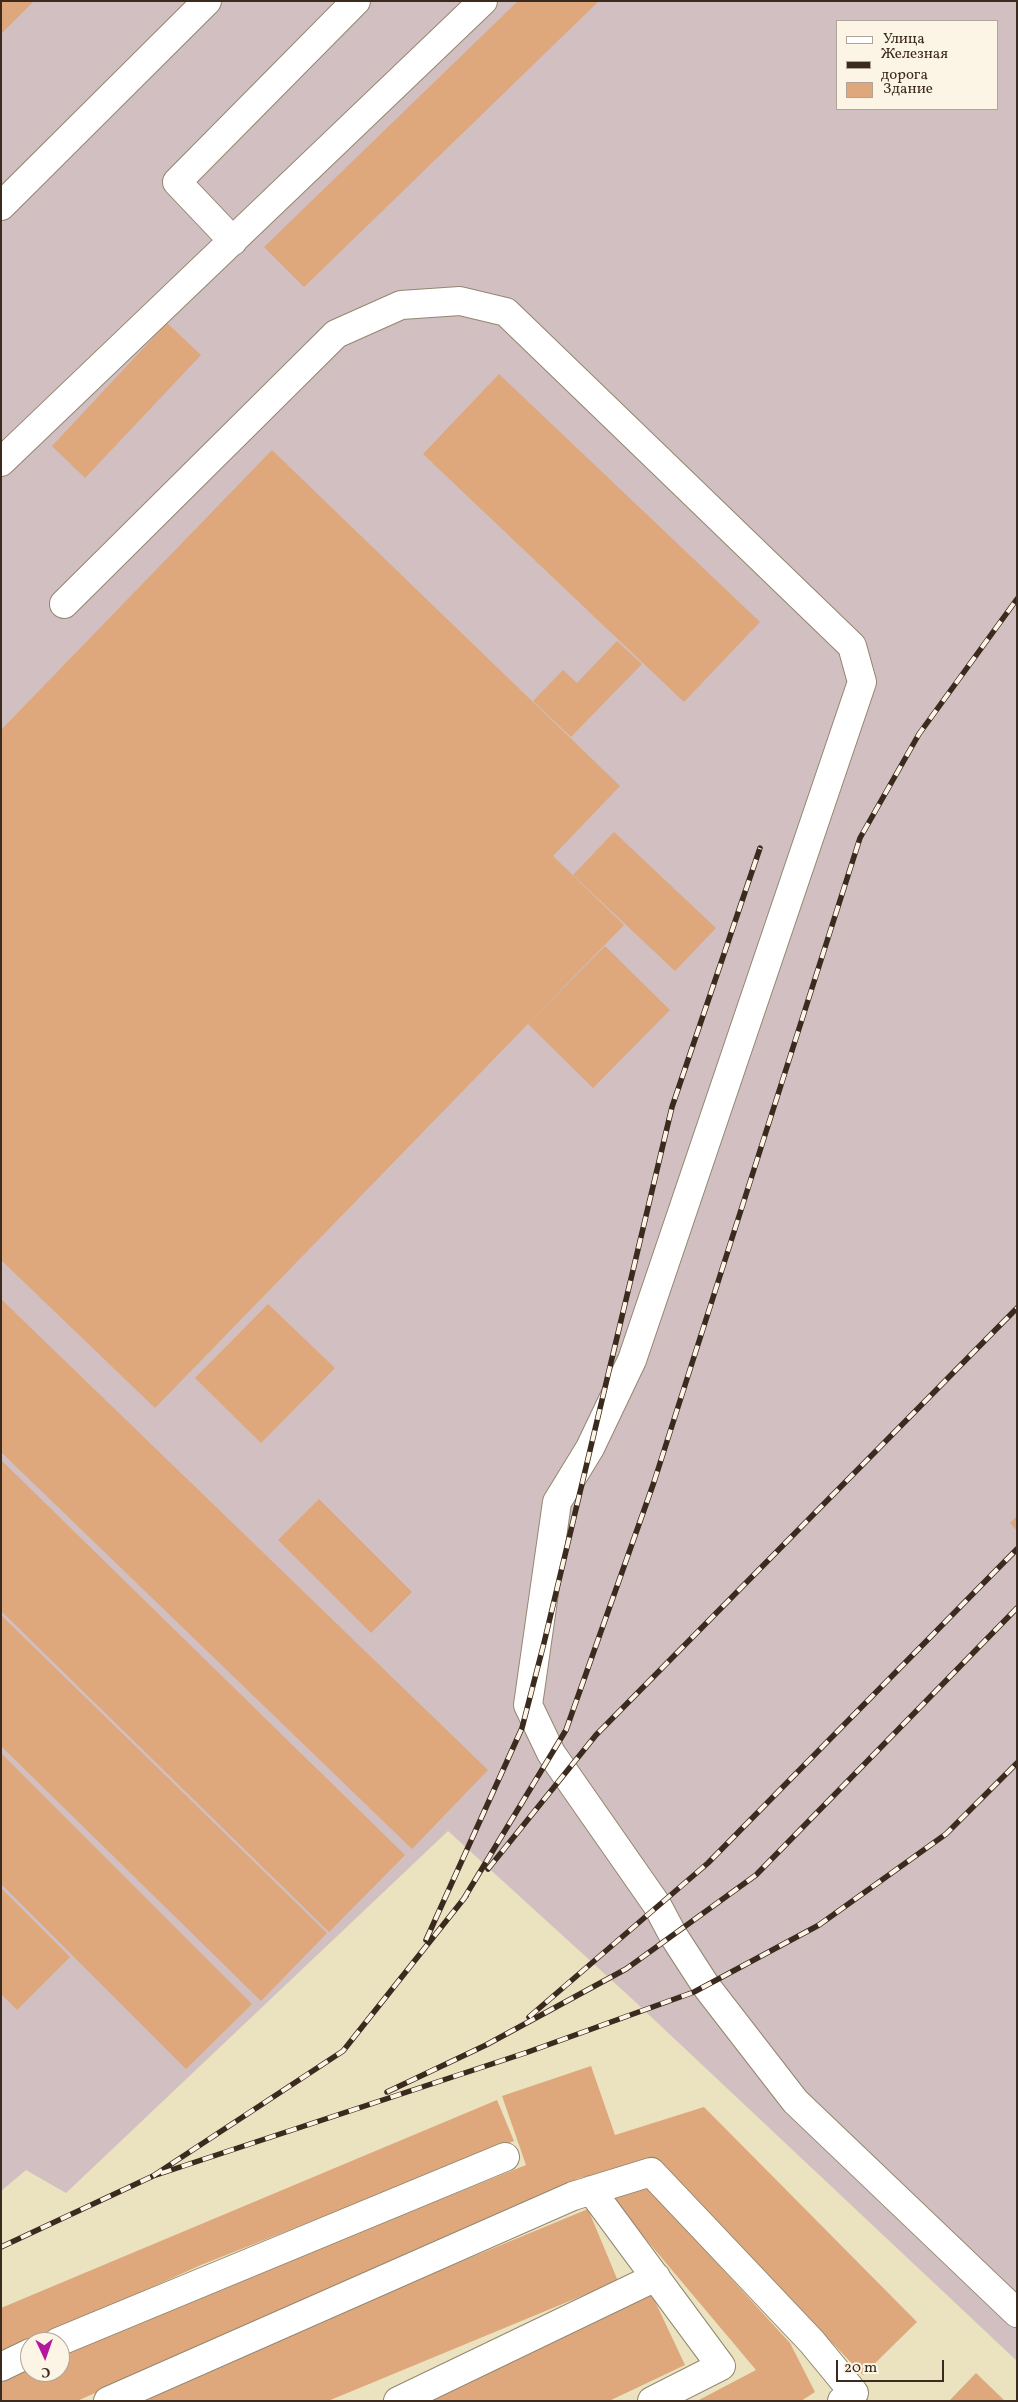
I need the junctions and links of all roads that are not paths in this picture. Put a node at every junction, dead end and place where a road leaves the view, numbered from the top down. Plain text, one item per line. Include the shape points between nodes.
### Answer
1 (207, 1) edge
2 (356, 1) edge
3 (483, 1) edge
4 (1, 206) edge
5 (233, 241) junction
6 (1, 462) edge
7 (64, 604) dead end
8 (505, 2157) dead end
9 (591, 2190) junction
10 (656, 2277) junction
11 (1017, 2313) edge
12 (70, 2337) edge
13 (20, 2358) edge
14 (1, 2368) edge
15 (108, 2401) edge
16 (398, 2401) edge
17 (652, 2401) edge
18 (842, 2401) edge

1 - 4 lane
2 - 5 lane via 176,182
3 - 5 lane
5 - 6 lane
7 - 11 lane via 336,334 401,305 460,300 506,312 852,646 862,682 632,1360 590,1448 558,1502 528,1705 551,1753 657,1905 706,1986 795,2101
8 - 12 lane
9 - 10 lane
9 - 15 lane
9 - 18 lane via 651,2172 812,2342 854,2393
10 - 16 lane
10 - 17 lane via 721,2366
13 - 14 lane

